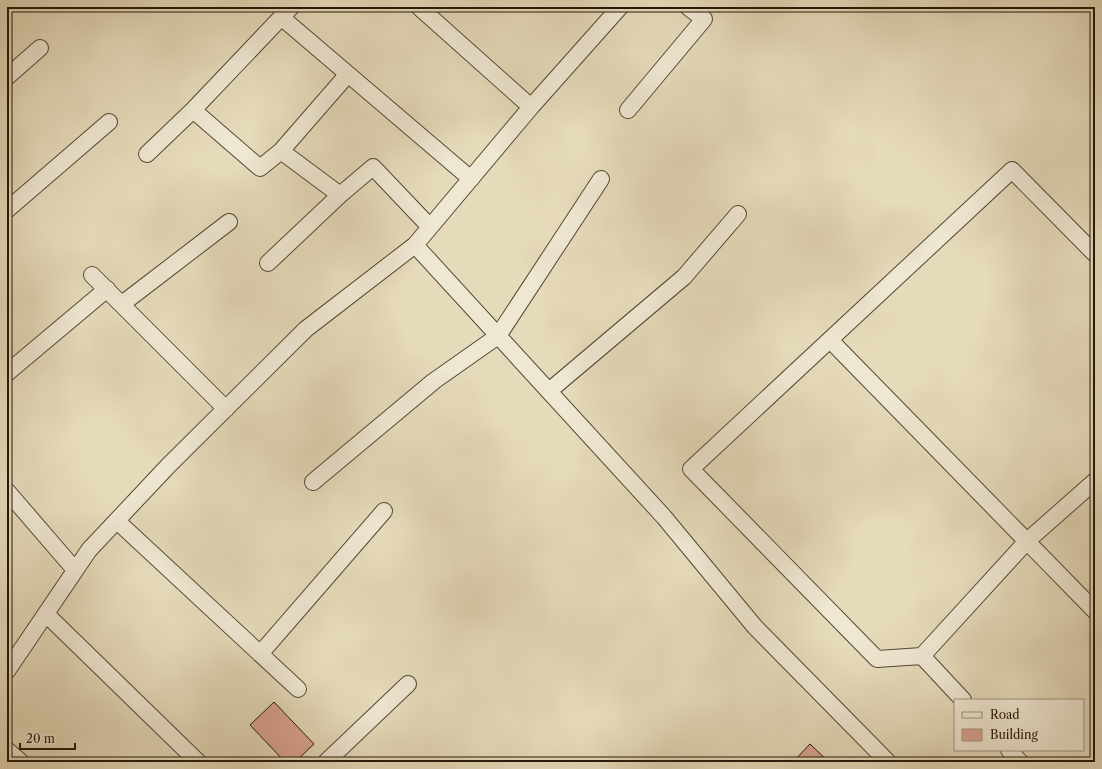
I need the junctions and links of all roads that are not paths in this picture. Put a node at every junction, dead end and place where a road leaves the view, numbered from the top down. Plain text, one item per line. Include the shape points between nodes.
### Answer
1 (419, 7) edge
2 (688, 7) edge
3 (613, 9) edge
4 (286, 12) edge
5 (40, 48) dead end
6 (348, 74) junction
7 (7, 78) edge
8 (531, 107) junction
9 (193, 110) junction
10 (628, 110) dead end
11 (109, 122) dead end
12 (281, 151) junction
13 (147, 154) dead end
14 (471, 179) junction
15 (601, 179) dead end
16 (340, 195) junction
17 (7, 210) edge
18 (738, 214) dead end
19 (229, 222) dead end
20 (430, 227) junction
21 (415, 245) junction
22 (1095, 254) edge
23 (268, 263) dead end
24 (92, 275) dead end
25 (106, 289) junction
26 (122, 304) junction
27 (498, 336) junction
28 (830, 340) junction
29 (7, 374) edge
30 (549, 391) junction
31 (226, 408) junction
32 (1095, 481) edge
33 (312, 482) dead end
34 (7, 491) edge
35 (384, 511) dead end
36 (117, 520) junction
37 (1027, 541) junction
38 (76, 570) junction
39 (1095, 611) edge
40 (46, 614) junction
41 (260, 654) junction
42 (922, 656) junction
43 (10, 661) edge
44 (408, 684) dead end
45 (298, 689) dead end
46 (962, 699) edge
47 (7, 750) edge
48 (1010, 751) edge
49 (21, 762) edge
50 (198, 762) edge
51 (326, 762) edge
52 (888, 762) edge
53 (1020, 762) edge

1 - 8 street
2 - 10 street via 704,19
3 - 8 street
4 - 6 street
4 - 9 street
5 - 7 street
6 - 12 street
6 - 14 street
8 - 14 street
9 - 12 street via 260,168
9 - 13 street
11 - 17 street
12 - 16 street
14 - 20 street
15 - 27 street
16 - 20 street via 373,167
16 - 23 street
18 - 30 street via 684,277
19 - 26 street
20 - 21 street
21 - 27 street
21 - 31 street via 306,329
22 - 28 street via 1012,170
24 - 25 street
25 - 26 street
25 - 29 street
26 - 31 street
27 - 30 street
27 - 33 street via 434,380
28 - 37 street
28 - 42 street via 691,469 877,659
30 - 52 street via 664,517 755,627
31 - 36 street
32 - 37 street
34 - 38 street
35 - 41 street
36 - 38 street via 89,550
36 - 41 street
37 - 39 street
37 - 42 street
38 - 40 street
40 - 43 street
40 - 50 street
41 - 45 street
42 - 46 street
44 - 51 street
47 - 49 street
48 - 53 street

